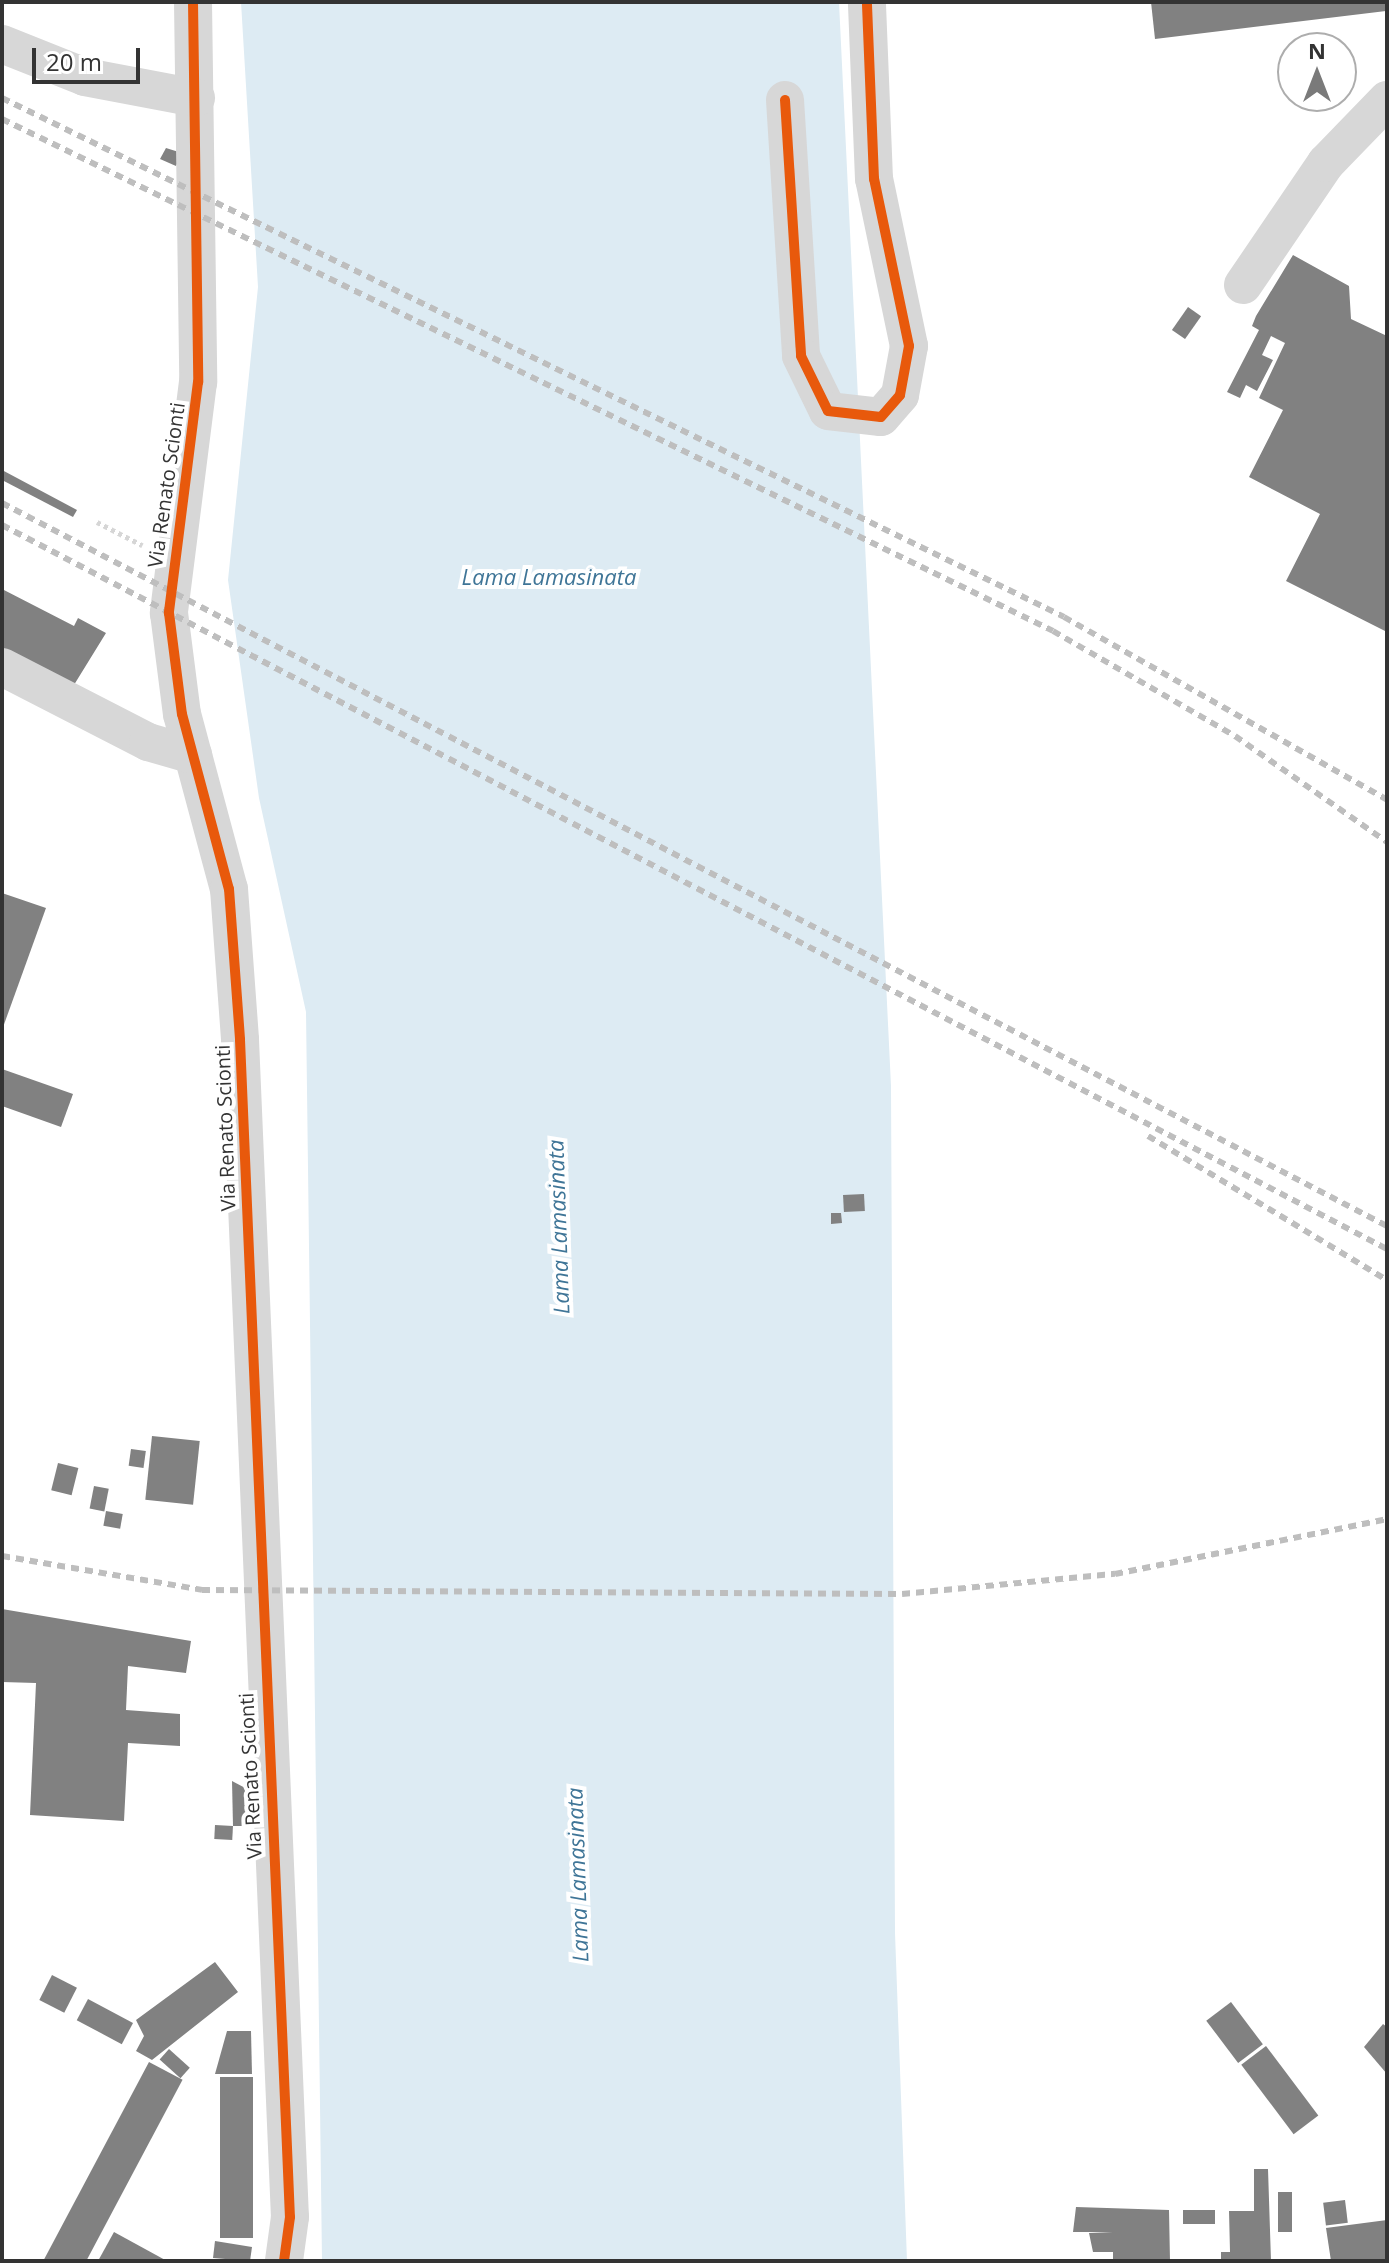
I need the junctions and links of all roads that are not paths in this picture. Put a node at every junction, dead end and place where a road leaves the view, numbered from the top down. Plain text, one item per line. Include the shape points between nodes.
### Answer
1 (193, 2) edge
2 (867, 2) edge
3 (2, 44) edge
4 (196, 98) junction
5 (785, 100) dead end
6 (1387, 100) edge
7 (1243, 285) dead end
8 (2, 667) edge
9 (193, 755) junction
10 (284, 2261) edge

1 - 4 street, Via Renato Scionti
2 - 5 street via 874,179 909,346 900,395 881,417 828,411 801,356
3 - 4 street via 85,77
4 - 9 street, Via Renato Scionti via 198,382 169,613
6 - 7 street via 1326,163
8 - 9 street via 148,742
9 - 10 street, Via Renato Scionti via 229,889 240,1040 290,2217

